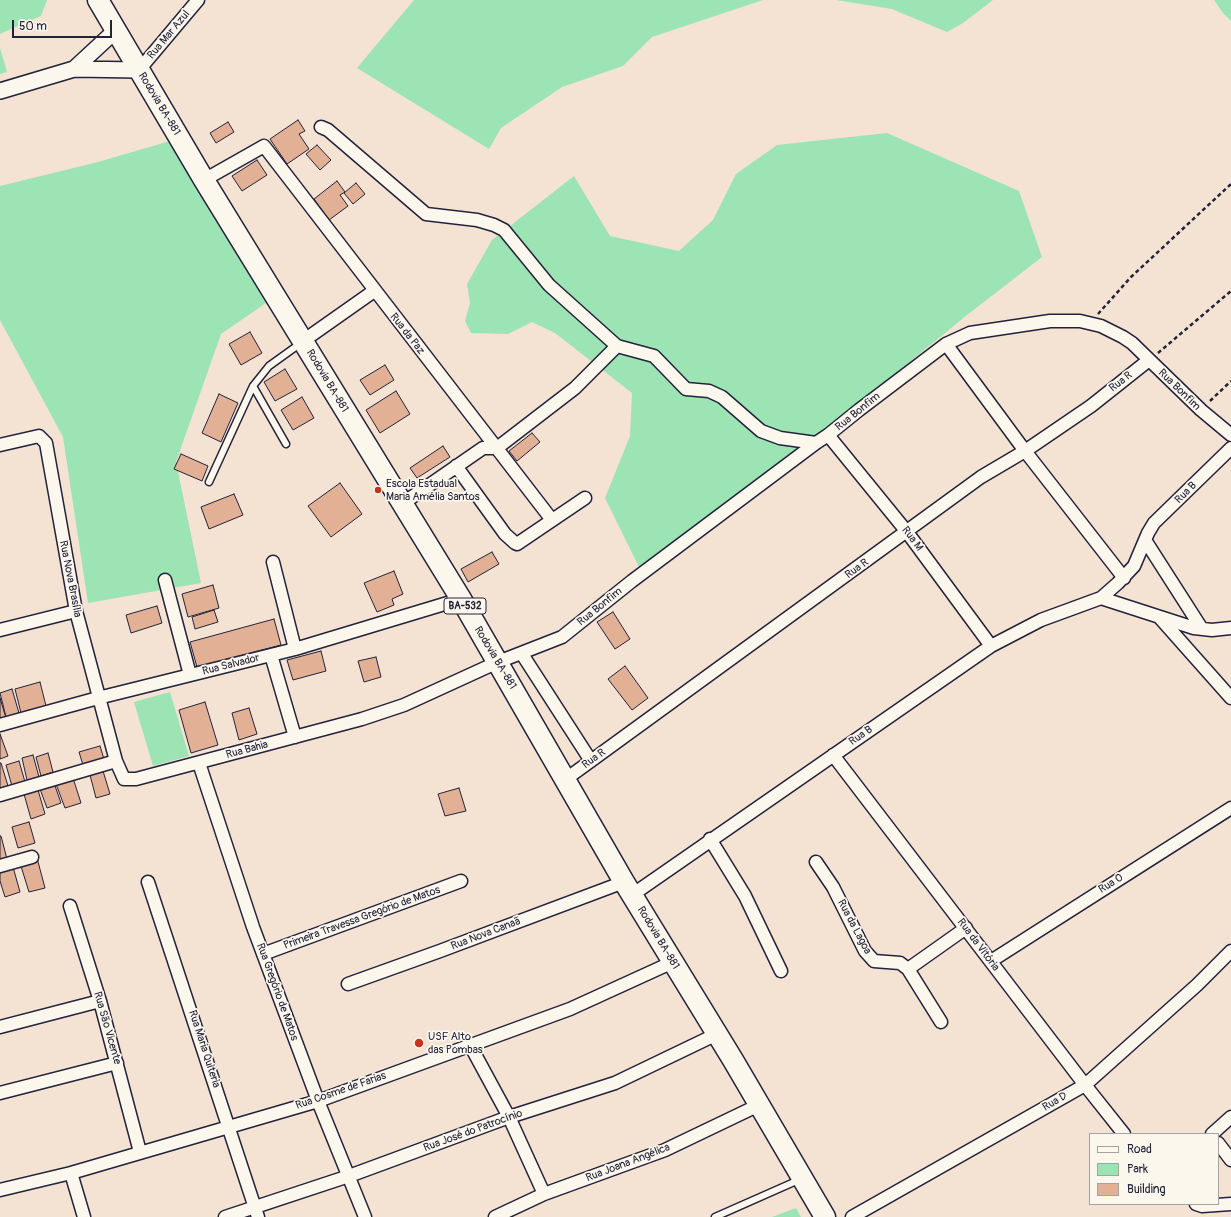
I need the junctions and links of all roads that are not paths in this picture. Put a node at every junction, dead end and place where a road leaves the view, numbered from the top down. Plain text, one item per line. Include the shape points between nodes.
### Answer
1 (98, 0) edge
2 (198, 0) edge
3 (115, 31) junction
4 (74, 69) junction
5 (139, 70) junction
6 (0, 91) edge
7 (321, 127) dead end
8 (204, 180) junction
9 (374, 291) junction
10 (303, 341) junction
11 (946, 344) junction
12 (617, 346) junction
13 (1149, 360) junction
14 (253, 386) junction
15 (828, 435) junction
16 (1231, 435) edge
17 (816, 442) junction
18 (286, 444) dead end
19 (0, 445) edge
20 (497, 448) junction
21 (1231, 448) edge
22 (1024, 451) junction
23 (456, 466) junction
24 (209, 482) dead end
25 (585, 498) dead end
26 (402, 504) junction
27 (552, 520) junction
28 (907, 532) junction
29 (1145, 540) junction
30 (273, 562) dead end
31 (1124, 578) junction
32 (165, 580) dead end
33 (1101, 598) junction
34 (461, 599) junction
35 (76, 611) junction
36 (1159, 617) junction
37 (1231, 628) edge
38 (0, 630) edge
39 (1202, 630) junction
40 (991, 646) junction
41 (295, 649) junction
42 (522, 654) junction
43 (271, 655) junction
44 (498, 662) junction
45 (190, 675) junction
46 (98, 698) junction
47 (1231, 698) edge
48 (0, 725) edge
49 (295, 737) junction
50 (833, 755) junction
51 (116, 761) junction
52 (590, 761) junction
53 (199, 762) junction
54 (566, 779) junction
55 (0, 795) edge
56 (1231, 808) edge
57 (710, 839) junction
58 (32, 857) dead end
59 (816, 862) dead end
60 (0, 866) edge
61 (461, 881) dead end
62 (148, 882) dead end
63 (628, 888) junction
64 (70, 906) dead end
65 (966, 928) junction
66 (1231, 951) edge
67 (263, 954) junction
68 (990, 961) junction
69 (673, 962) junction
70 (908, 969) junction
71 (781, 971) dead end
72 (348, 984) dead end
73 (100, 1001) junction
74 (941, 1022) dead end
75 (0, 1028) edge
76 (717, 1034) junction
77 (470, 1045) junction
78 (117, 1063) junction
79 (1085, 1085) junction
80 (0, 1093) edge
81 (318, 1101) junction
82 (759, 1105) junction
83 (509, 1117) junction
84 (1231, 1117) edge
85 (230, 1127) junction
86 (1123, 1133) edge
87 (1213, 1133) edge
88 (1219, 1144) edge
89 (140, 1152) junction
90 (1231, 1160) edge
91 (71, 1173) junction
92 (349, 1176) junction
93 (802, 1179) junction
94 (0, 1190) edge
95 (544, 1194) junction
96 (1231, 1204) edge
97 (1199, 1205) edge
98 (1216, 1205) edge
99 (1219, 1205) edge
100 (256, 1213) edge
101 (84, 1217) edge
102 (225, 1217) edge
103 (366, 1217) edge
104 (495, 1217) edge
105 (715, 1217) edge
106 (825, 1217) edge
107 (852, 1217) edge

1 - 3 main road, Rodovia BA-881 / BA-532
2 - 5 street, Rua Mar Azul
3 - 4 street
3 - 5 main road, Rodovia BA-881 / BA-532
4 - 5 street
4 - 6 street
5 - 8 main road, Rodovia BA-881 / BA-532
7 - 12 street via 328,130 426,214 477,220 494,224 504,230 549,285
8 - 9 street, Rua da Paz via 264,146
8 - 10 main road, Rodovia BA-881 / BA-532
9 - 10 street
9 - 20 street, Rua da Paz
10 - 14 lane via 268,366
10 - 26 main road, Rodovia BA-881 / BA-532
11 - 13 street, Rua Bonfim via 970,333 1002,327 1080,320 1123,336
11 - 15 street, Rua Bonfim
11 - 22 street
12 - 17 street via 654,356 686,389 709,391 722,397 761,431 780,438
12 - 20 street via 575,388
13 - 16 street, Rua Bonfim via 1200,410
13 - 22 street, Rua R via 1091,406
14 - 18 lane
14 - 24 lane
15 - 17 street, Rua Bonfim
15 - 28 street, Rua M
17 - 42 street, Rua Bonfim via 562,637
19 - 35 street, Rua Nova Brasília via 39,436 46,443
20 - 23 street via 482,448
20 - 27 street, Rua da Paz
21 - 29 street, Rua B via 1158,519
22 - 28 street, Rua R via 981,477
22 - 31 street
23 - 26 street
23 - 27 street via 504,534 516,544
25 - 27 street
26 - 34 main road, Rodovia BA-881 / BA-532
28 - 40 street, Rua M
28 - 52 street, Rua R
29 - 31 street, Rua B via 1136,562
29 - 39 street
30 - 41 street
31 - 33 street, Rua B
32 - 45 street
33 - 36 street
33 - 40 street, Rua B via 1019,630
34 - 41 street, Rua Salvador
34 - 44 main road, Rodovia BA-881 / BA-532
35 - 38 street
35 - 46 street, Rua Nova Brasília
36 - 39 street
36 - 47 street
37 - 39 street
40 - 50 street, Rua B
41 - 43 street, Rua Salvador
42 - 44 street, Rua Bonfim
42 - 52 street
43 - 45 street, Rua Salvador
43 - 49 street
44 - 49 street, Rua Bahia via 384,713
44 - 54 main road, Rodovia BA-881 / BA-532
45 - 46 street, Rua Salvador
46 - 48 street, Rua Salvador
46 - 51 street, Rua Nova Brasília
49 - 53 street, Rua Bahia
50 - 57 street, Rua B
50 - 65 street, Rua da Vitória
51 - 53 street, Rua Bahia via 124,779 130,780
51 - 55 street
52 - 54 street, Rua R
53 - 67 street, Rua Gregório de Matos
54 - 63 main road, Rodovia BA-881 / BA-532
56 - 68 street, Rua O
57 - 63 street, Rua B
57 - 71 street via 744,896
58 - 60 street
59 - 70 street, Rua da Lagoa via 833,887 865,950 874,961 900,963
61 - 67 street, Primeira Travessa Gregório de Matos
62 - 85 street, Rua Maria Quiteria
63 - 69 main road, Rodovia BA-881 / BA-532
63 - 72 street, Rua Nova Canaã
64 - 73 street, Rua São Vicente
65 - 68 street, Rua da Vitória
65 - 70 street
66 - 79 street, Rua D via 1197,985
67 - 81 street, Rua Gregório de Matos
68 - 79 street, Rua da Vitória
69 - 76 main road, Rodovia BA-881 / BA-532
69 - 77 street, Rua Cosme de Farias via 570,1009
70 - 74 street
73 - 75 street
73 - 78 street, Rua São Vicente
76 - 82 main road, Rodovia BA-881 / BA-532
76 - 83 street, Rua José do Patrocínio via 614,1083
77 - 81 street, Rua Cosme de Farias
77 - 83 street
78 - 80 street
78 - 89 street, Rua São Vicente
79 - 86 street, Rua da Vitória
79 - 107 street, Rua D
81 - 85 street, Rua Cosme de Farias
81 - 92 street, Rua Gregório de Matos
82 - 93 main road, Rodovia BA-881 / BA-532
82 - 95 street, Rua Joana Angélica via 665,1150
83 - 92 street, Rua José do Patrocínio
83 - 95 street
84 - 87 street
85 - 89 street, Rua Cosme de Farias
85 - 100 street, Rua Maria Quiteria
88 - 90 street
89 - 91 street, Rua Cosme de Farias
91 - 94 street, Rua Cosme de Farias
91 - 101 street
92 - 100 street, Rua José do Patrocínio
92 - 103 street, Rua Gregório de Matos
93 - 105 lane
93 - 106 main road, Rodovia BA-881 / BA-532
95 - 104 street, Rua Joana Angélica
96 - 99 street
97 - 98 street
100 - 102 street, Rua José do Patrocínio

